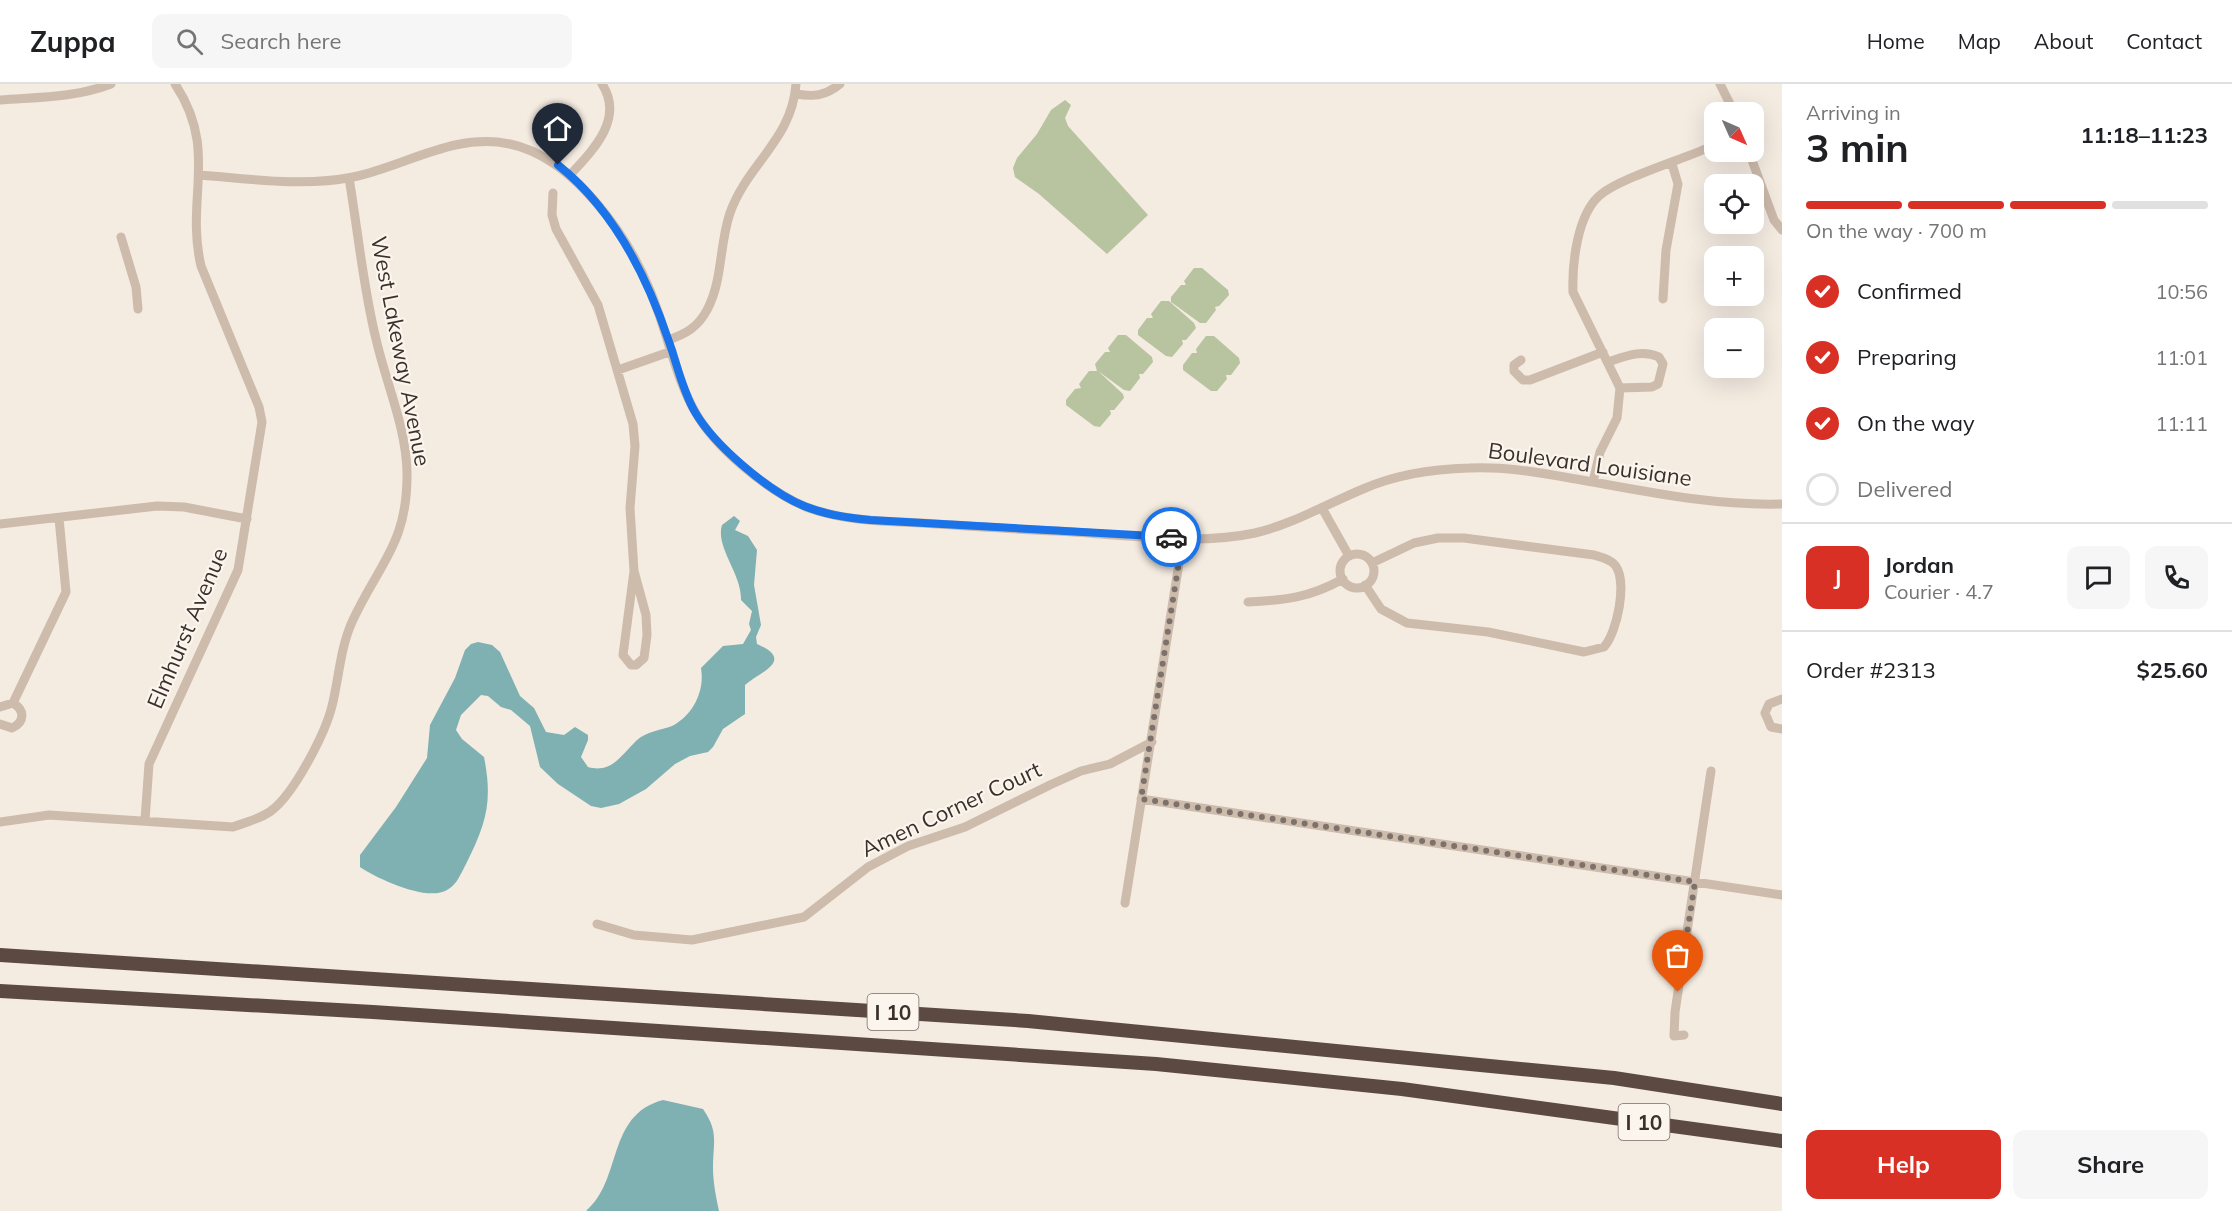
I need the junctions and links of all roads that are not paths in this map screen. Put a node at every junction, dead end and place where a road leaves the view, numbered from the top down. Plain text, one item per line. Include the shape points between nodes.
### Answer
1 (111, 84) edge
2 (175, 84) edge
3 (602, 84) edge
4 (840, 84) edge
5 (1720, 84) edge
6 (796, 89) edge
7 (0, 100) edge
8 (1729, 102) edge
9 (1704, 149) edge
10 (1753, 162) edge
11 (1672, 164) junction
12 (200, 175) junction
13 (570, 175) junction
14 (349, 178) junction
15 (554, 193) dead end
16 (1782, 230) edge
17 (121, 237) dead end
18 (1663, 299) dead end
19 (138, 309) dead end
20 (668, 340) junction
21 (672, 351) junction
22 (1604, 352) junction
23 (1521, 360) dead end
24 (1608, 362) junction
25 (618, 370) junction
26 (1620, 388) junction
27 (1593, 482) junction
28 (1782, 504) edge
29 (1322, 508) junction
30 (58, 518) junction
31 (247, 519) junction
32 (0, 524) edge
33 (1183, 537) junction
34 (1349, 556) junction
35 (1372, 563) junction
36 (634, 571) junction
37 (1343, 579) junction
38 (1365, 585) junction
39 (1248, 602) dead end
40 (1782, 699) edge
41 (14, 703) junction
42 (0, 707) edge
43 (0, 724) edge
44 (1782, 729) edge
45 (1152, 742) junction
46 (1711, 771) dead end
47 (1141, 799) junction
48 (145, 820) junction
49 (0, 822) edge
50 (1695, 882) junction
51 (1782, 895) edge
52 (1125, 903) dead end
53 (597, 924) dead end
54 (0, 955) edge
55 (0, 991) edge
56 (1684, 1035) dead end
57 (1782, 1104) edge
58 (1782, 1141) edge

1 - 7 street via 58,97
2 - 12 street, Elmhurst Avenue via 198,136
3 - 13 street via 609,101 605,134
4 - 6 street via 818,96
5 - 8 street
6 - 20 street via 785,129 742,188 730,213 716,292 706,312 685,335
9 - 11 street
10 - 16 street via 1774,220
11 - 18 street via 1677,184
11 - 22 street via 1609,188 1589,208 1572,278 1573,292
12 - 14 street, Boulevard Louisiane via 270,181
12 - 31 street, Elmhurst Avenue via 196,247 262,422
13 - 14 street, Boulevard Louisiane via 541,155 515,144 488,140 462,142
13 - 20 street, Boulevard Louisiane via 605,214 628,249 648,284
14 - 48 street, West Lakeway Avenue via 375,338 402,434 407,469 402,526 352,623 320,740 273,809 233,827
15 - 25 street via 552,215 556,229 598,305
17 - 19 street via 136,287
20 - 21 street, Boulevard Louisiane
21 - 25 street
21 - 33 street, Boulevard Louisiane via 694,410 709,433 726,452 802,505 835,516 870,520
22 - 23 street via 1530,380 1523,380 1514,371 1514,365
22 - 24 street
24 - 26 street
24 - 26 street via 1651,353 1663,364 1658,384
25 - 36 street via 635,446 630,508
26 - 27 street via 1617,418 1600,452
27 - 28 street, Boulevard Louisiane via 1749,505
27 - 29 street, Boulevard Louisiane via 1526,470 1432,470 1366,487
29 - 33 street, Boulevard Louisiane via 1254,533 1220,539
29 - 34 street
30 - 31 street via 157,506
30 - 32 street
30 - 41 street via 66,592
31 - 48 street, Elmhurst Avenue via 238,570 149,764
33 - 45 street
34 - 35 street via 1360,554
34 - 37 street via 1341,565
35 - 38 street via 1373,575
35 - 38 street via 1414,543 1438,538 1594,555 1614,564 1621,582 1615,630 1604,647 1584,652 1488,632 1407,623 1381,609
36 - 36 street via 623,655 631,665 645,658 647,635 643,599
37 - 38 street via 1352,586
37 - 39 street via 1291,600
40 - 44 street via 1769,704 1765,713 1771,727
41 - 42 street
41 - 43 street via 22,712 20,724 8,729
45 - 47 street
45 - 53 street, Amen Corner Court via 1110,765 1081,771 965,827 908,846 868,867 804,917 692,940 634,935
46 - 50 street
47 - 50 street
47 - 52 street
48 - 49 street via 49,814
50 - 51 street
50 - 56 street via 1674,1024 1674,1036
54 - 57 highway, I 10 via 1028,1021 1614,1078
55 - 58 highway, I 10 via 1156,1064 1402,1089

